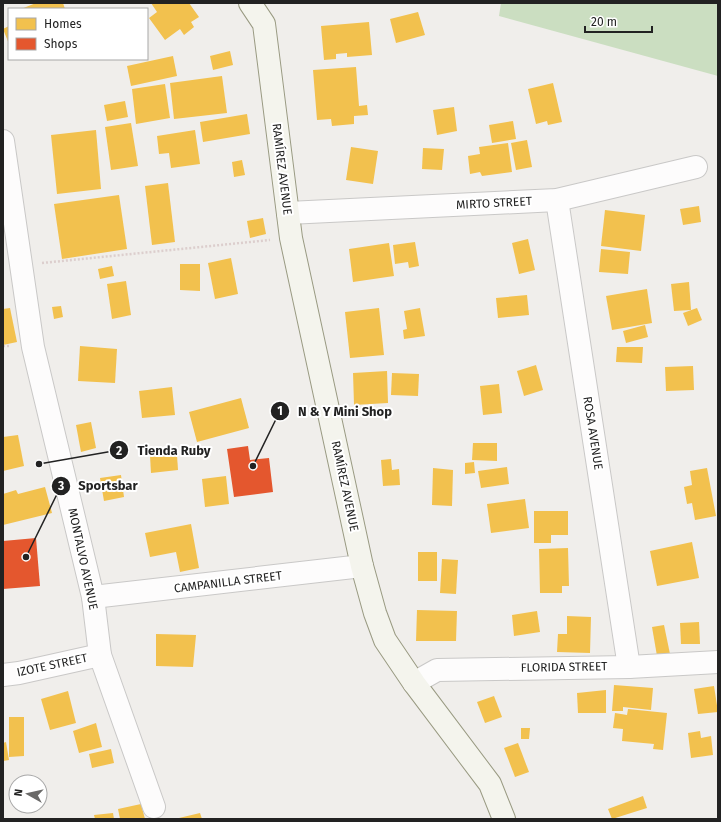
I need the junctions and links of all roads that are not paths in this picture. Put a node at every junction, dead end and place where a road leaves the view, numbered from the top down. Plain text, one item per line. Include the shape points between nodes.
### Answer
1 (250, 3) edge
2 (3, 141) edge
3 (696, 167) dead end
4 (557, 200) junction
5 (288, 212) junction
6 (362, 566) junction
7 (93, 597) junction
8 (100, 655) junction
9 (718, 662) edge
10 (629, 667) junction
11 (3, 675) edge
12 (414, 683) junction
13 (154, 807) dead end
14 (504, 819) edge

1 - 5 street, RAMÍREZ AVENUE via 264,24
2 - 7 street, MONTALVO AVENUE via 33,347
3 - 4 street, MIRTO STREET
4 - 5 street, MIRTO STREET
4 - 10 street, ROSA AVENUE
5 - 6 street, RAMÍREZ AVENUE via 291,238
6 - 7 street, CAMPANILLA STREET
6 - 12 street, RAMÍREZ AVENUE via 385,640
7 - 8 street, MONTALVO AVENUE
8 - 11 street, IZOTE STREET
8 - 13 street, MONTALVO AVENUE
9 - 10 street, FLORIDA STREET
10 - 12 street, FLORIDA STREET via 438,670
12 - 14 street, RAMÍREZ AVENUE via 490,784

